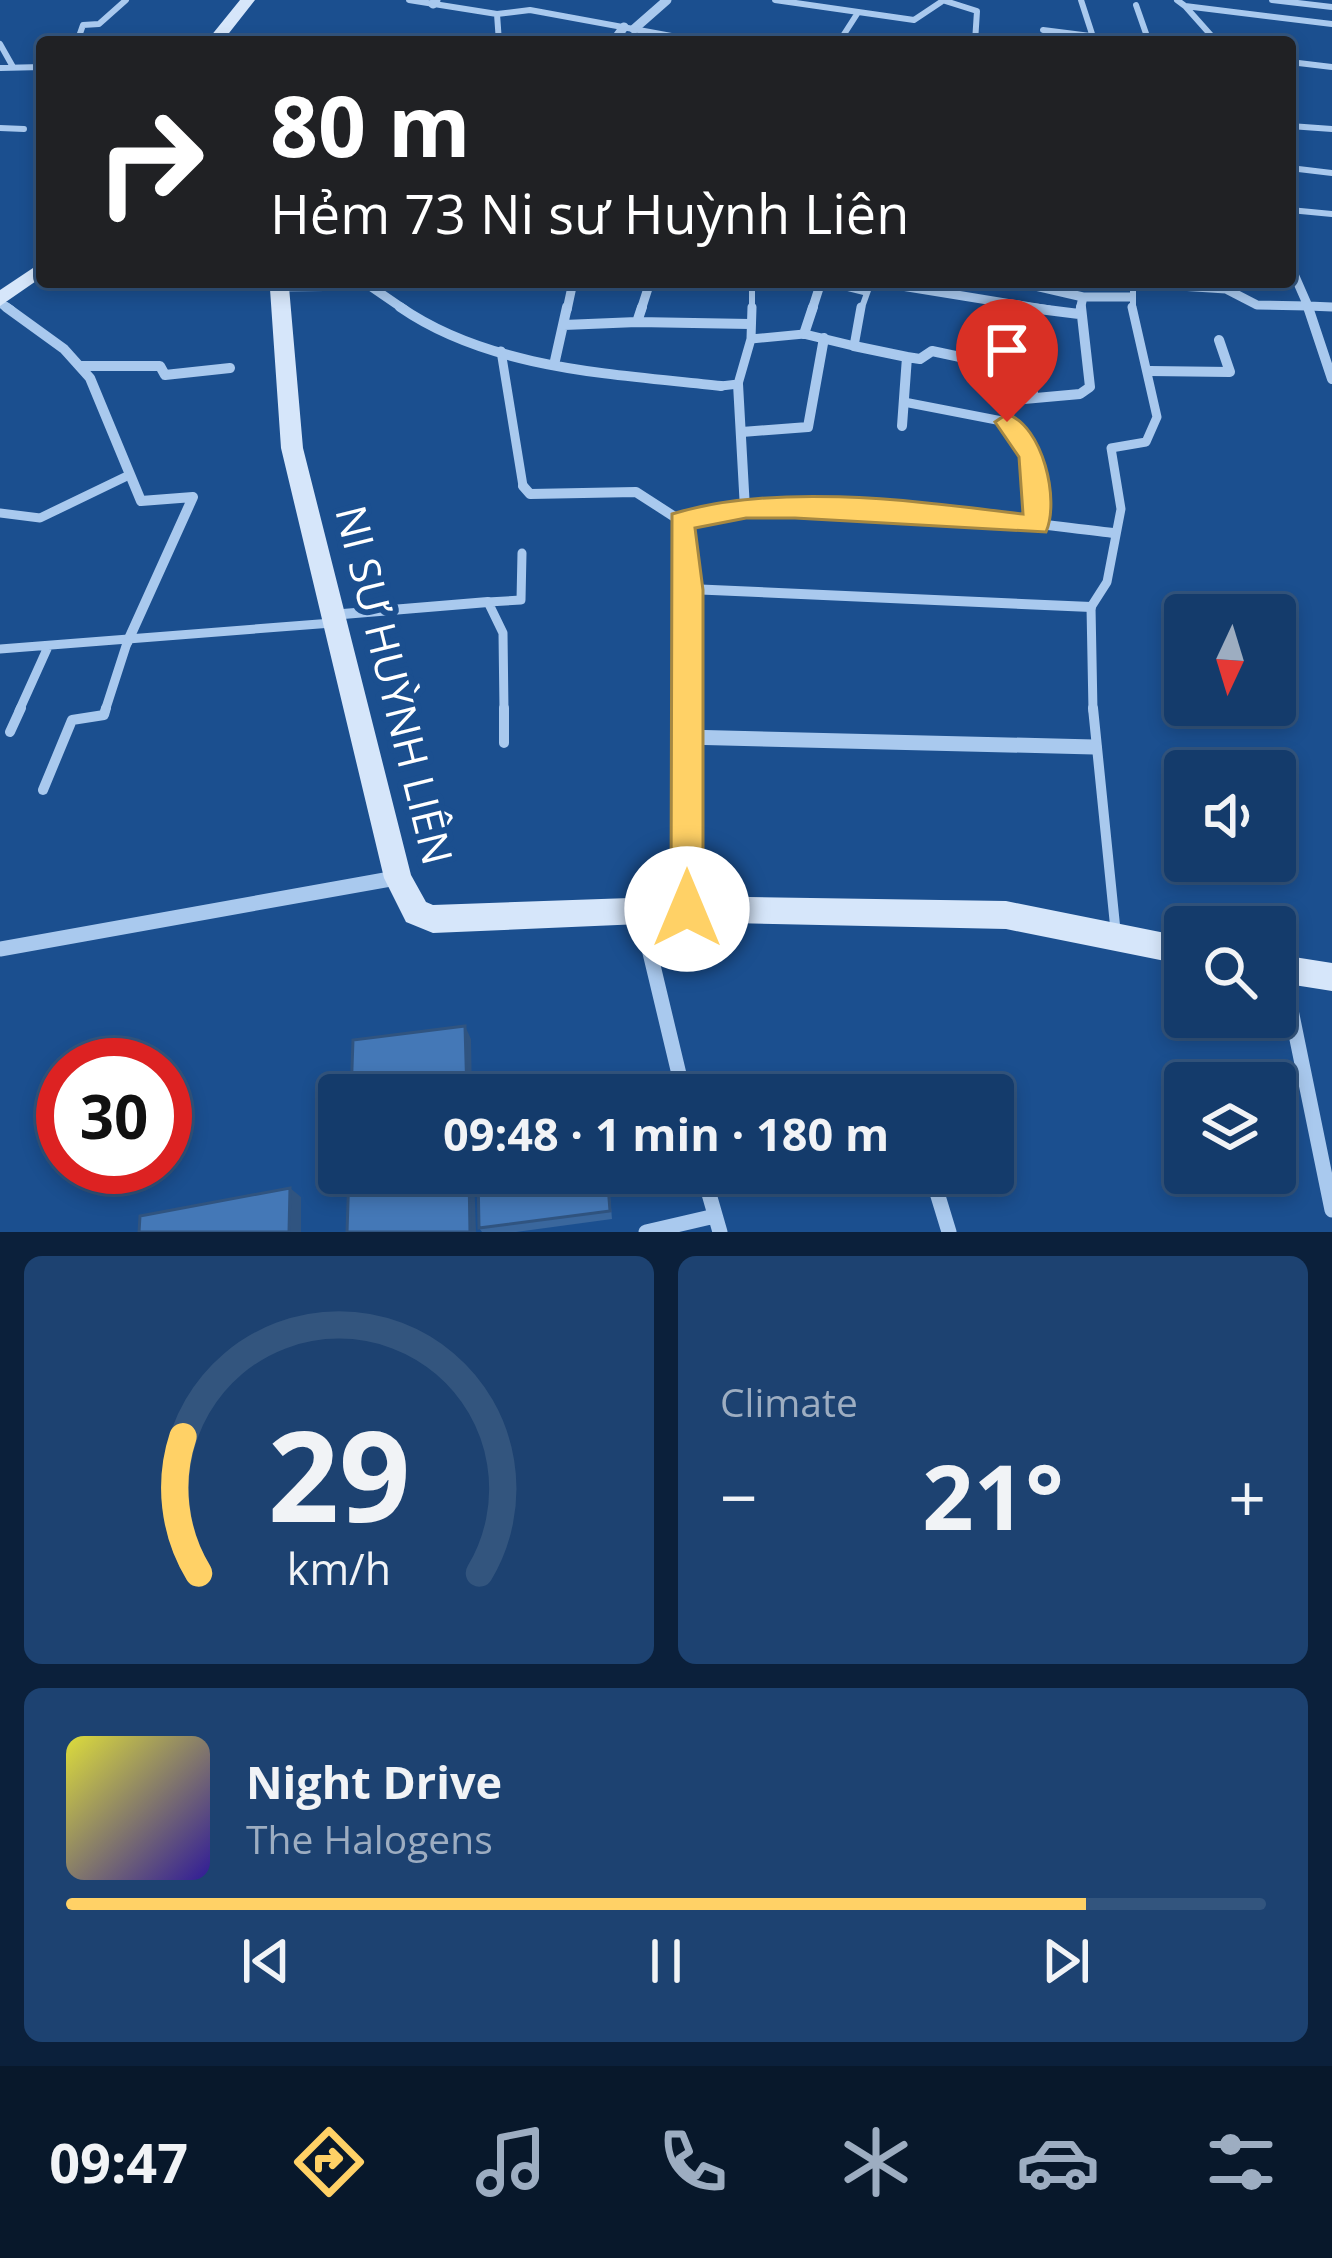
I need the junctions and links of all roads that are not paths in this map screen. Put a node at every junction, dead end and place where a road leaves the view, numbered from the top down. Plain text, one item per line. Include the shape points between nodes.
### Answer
1 (126, 0) edge
2 (248, 0) edge
3 (409, 0) edge
4 (542, 0) edge
5 (650, 0) edge
6 (775, 0) edge
7 (840, 0) edge
8 (1081, 0) edge
9 (1177, 0) edge
10 (1237, 0) edge
11 (1272, 0) edge
12 (941, 1) edge
13 (434, 2) edge
14 (665, 2) edge
15 (1136, 5) dead end
16 (1185, 6) junction
17 (1332, 7) edge
18 (833, 8) junction
19 (530, 10) junction
20 (1238, 11) junction
21 (497, 14) junction
22 (857, 14) junction
23 (1332, 24) edge
24 (629, 28) junction
25 (1043, 30) dead end
26 (79, 36) edge
27 (219, 36) edge
28 (499, 36) edge
29 (620, 36) edge
30 (672, 36) edge
31 (843, 36) edge
32 (975, 36) edge
33 (1074, 36) edge
34 (1094, 36) edge
35 (1147, 36) edge
36 (1212, 36) edge
37 (0, 44) edge
38 (1296, 63) edge
39 (13, 67) junction
40 (36, 67) edge
41 (1332, 67) edge
42 (0, 68) edge
43 (1296, 126) edge
44 (0, 128) edge
45 (24, 129) dead end
46 (1332, 129) edge
47 (1296, 169) edge
48 (1332, 173) edge
49 (1296, 211) edge
50 (1332, 214) edge
51 (36, 273) edge
52 (1296, 279) edge
53 (276, 288) edge
54 (373, 288) edge
55 (572, 288) edge
56 (648, 288) edge
57 (752, 288) edge
58 (821, 288) edge
59 (847, 288) edge
60 (867, 288) edge
61 (895, 288) edge
62 (1044, 288) edge
63 (1132, 288) edge
64 (1203, 288) edge
65 (863, 292) junction
66 (1083, 297) junction
67 (1130, 297) junction
68 (0, 301) edge
69 (1308, 306) junction
70 (1332, 307) edge
71 (1079, 314) junction
72 (637, 322) junction
73 (750, 324) junction
74 (564, 325) junction
75 (804, 334) junction
76 (824, 338) junction
77 (752, 339) junction
78 (1220, 340) dead end
79 (1027, 341) dead end
80 (854, 346) junction
81 (501, 351) junction
82 (907, 357) junction
83 (992, 364) dead end
84 (554, 365) junction
85 (82, 366) junction
86 (230, 368) dead end
87 (1150, 371) junction
88 (1332, 379) edge
89 (738, 384) junction
90 (722, 386) joint
91 (1033, 395) junction
92 (904, 402) junction
93 (1007, 422) junction
94 (902, 426) dead end
95 (742, 432) junction
96 (125, 477) junction
97 (523, 486) joint
98 (746, 509) junction
99 (0, 513) edge
100 (681, 521) junction
101 (1037, 525) junction
102 (1113, 533) junction
103 (522, 553) dead end
104 (689, 590) junction
105 (488, 602) junction
106 (1091, 607) junction
107 (331, 619) junction
108 (127, 643) junction
109 (0, 649) edge
110 (47, 650) junction
111 (10, 732) dead end
112 (685, 737) junction
113 (504, 743) dead end
114 (1094, 746) junction
115 (43, 790) dead end
116 (398, 878) junction
117 (687, 909) junction
118 (640, 910) junction
119 (1116, 937) junction
120 (1164, 947) edge
121 (0, 949) edge
122 (1296, 972) edge
123 (1332, 977) edge
124 (1294, 1038) edge
125 (680, 1074) edge
126 (709, 1194) edge
127 (937, 1194) edge
128 (1332, 1210) edge
129 (718, 1224) edge
130 (646, 1232) edge
131 (949, 1232) edge

1 - 26 lane via 99,24 82,25
2 - 27 street
3 - 13 lane
4 - 19 lane
5 - 14 street
6 - 18 lane
7 - 18 lane
8 - 34 lane
9 - 16 lane
10 - 20 lane
11 - 17 lane
12 - 22 lane via 914,20
12 - 32 lane via 977,11
13 - 21 lane
14 - 24 street
15 - 35 lane
16 - 20 lane
16 - 36 lane
18 - 22 lane
19 - 21 lane
19 - 24 lane
20 - 23 lane
21 - 28 lane
22 - 31 lane
24 - 29 street
24 - 30 lane
25 - 33 lane
37 - 39 lane
38 - 41 lane
39 - 40 lane
39 - 42 lane
43 - 46 lane
44 - 45 lane
47 - 48 lane
49 - 50 lane
51 - 68 street
52 - 69 street
53 - 107 street, NI SƯ HUỲNH LIÊN via 292,448
54 - 81 street via 422,322
55 - 74 street
56 - 72 street
57 - 73 lane
58 - 75 street
59 - 65 lane
60 - 65 lane
61 - 71 street
62 - 66 street
63 - 67 lane
64 - 69 street via 1257,304
65 - 80 lane
66 - 67 street
66 - 71 street
67 - 87 lane
68 - 85 street
69 - 70 street
69 - 88 street
71 - 91 street via 1090,387
72 - 73 street
72 - 74 street
73 - 77 lane
74 - 84 street
75 - 76 lane
75 - 77 lane
76 - 80 lane
76 - 95 street via 808,428
77 - 89 lane
78 - 87 street via 1230,372
79 - 91 street
80 - 82 street
81 - 84 street
81 - 97 lane
82 - 83 street via 932,351
82 - 92 street
84 - 90 street
85 - 86 street via 160,366 165,375
85 - 96 street via 108,410
87 - 102 lane via 1157,417 1146,442 1111,448 1121,509
89 - 90 lane
89 - 95 street
91 - 93 street via 1012,400
92 - 93 lane
92 - 94 street
93 - 101 street via 1031,456
95 - 98 street
96 - 99 lane via 40,518
96 - 108 street via 141,501 193,497
97 - 100 street via 530,494 636,492
98 - 100 street
98 - 101 street
100 - 104 street
101 - 102 street
102 - 106 lane via 1107,582
103 - 105 lane via 521,600
104 - 106 street
104 - 112 street
105 - 107 street
105 - 113 lane via 503,634
106 - 114 lane
107 - 108 lane
107 - 116 street, NI SƯ HUỲNH LIÊN
108 - 110 lane
108 - 115 lane via 104,716 72,721
109 - 110 lane
110 - 111 lane
112 - 114 street
112 - 117 street
114 - 119 lane
116 - 118 street, NI SƯ HUỲNH LIÊN via 416,912 433,919
116 - 121 street
117 - 118 street, NI SƯ HUỲNH LIÊN
117 - 119 street, NI SƯ HUỲNH LIÊN via 1006,915
118 - 125 street
119 - 120 street, NI SƯ HUỲNH LIÊN
122 - 123 street
124 - 128 street
126 - 129 street
127 - 131 street
129 - 130 street

